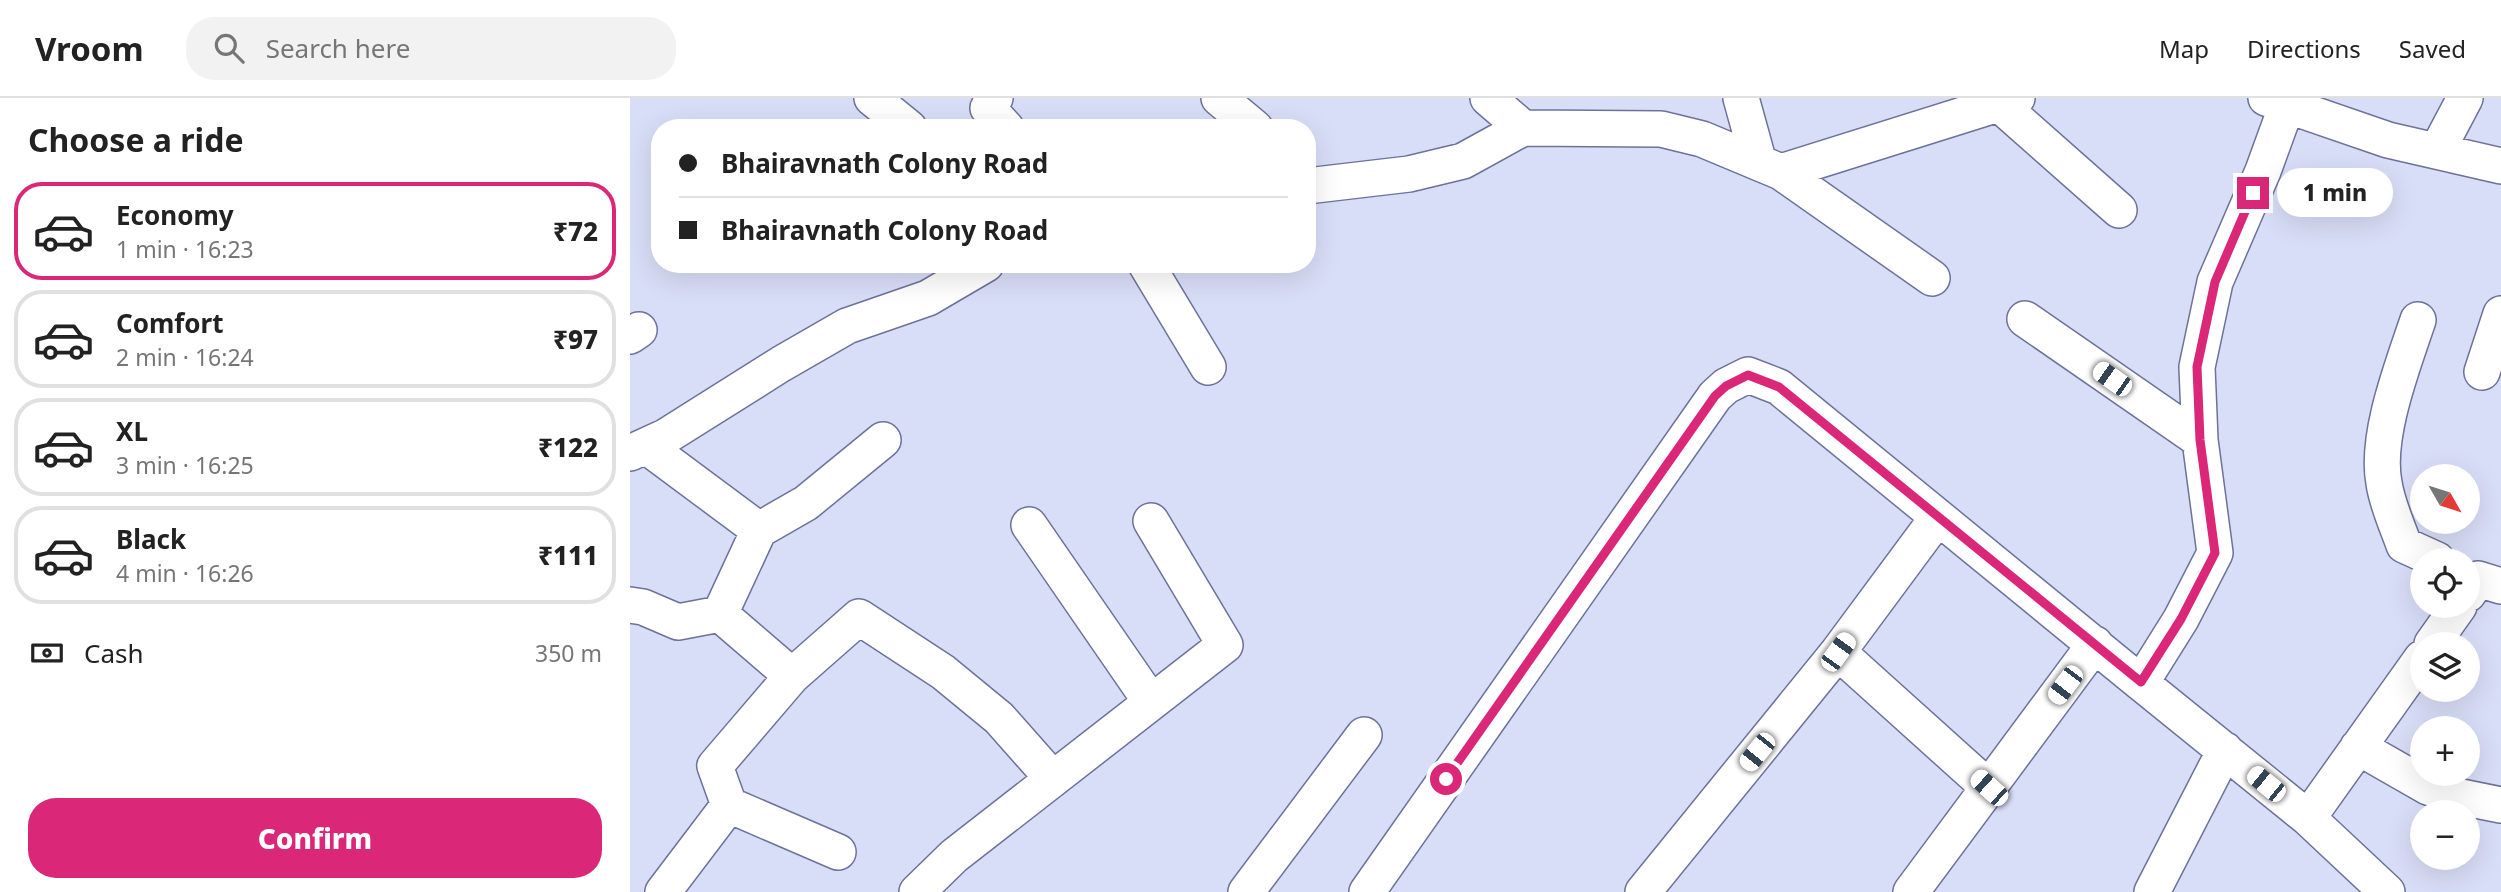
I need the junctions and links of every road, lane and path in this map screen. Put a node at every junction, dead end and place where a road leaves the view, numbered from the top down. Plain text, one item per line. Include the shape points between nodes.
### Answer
1 (872, 98) edge
2 (995, 98) edge
3 (1219, 98) edge
4 (1488, 98) edge
5 (1741, 98) edge
6 (2465, 98) edge
7 (2008, 101) edge
8 (2295, 104) edge
9 (1956, 107) edge
10 (898, 119) edge
11 (998, 119) edge
12 (1244, 119) edge
13 (1523, 128) junction
14 (2437, 151) junction
15 (2501, 166) edge
16 (1770, 168) junction
17 (1316, 180) edge
18 (2119, 210) dead end
19 (971, 273) edge
20 (1151, 273) edge
21 (1932, 278) dead end
22 (2501, 314) edge
23 (2025, 319) dead end
24 (2418, 320) dead end
25 (1208, 367) dead end
26 (2482, 372) dead end
27 (883, 440) dead end
28 (2200, 440) junction
29 (638, 449) edge
30 (1938, 517) junction
31 (1151, 521) dead end
32 (1029, 525) dead end
33 (759, 530) junction
34 (2411, 548) edge
35 (630, 605) edge
36 (720, 614) junction
37 (2452, 618) edge
38 (2441, 632) edge
39 (2095, 644) junction
40 (1838, 652) junction
41 (2410, 675) edge
42 (792, 676) junction
43 (2141, 682) junction
44 (1152, 702) junction
45 (1364, 735) dead end
46 (2358, 747) junction
47 (2225, 750) junction
48 (1053, 779) junction
49 (1989, 788) junction
50 (729, 805) junction
51 (2501, 805) edge
52 (2308, 818) junction
53 (838, 852) dead end
54 (663, 892) edge
55 (917, 892) edge
56 (1246, 892) edge
57 (1367, 892) edge
58 (1643, 892) edge
59 (1911, 892) edge
60 (2152, 892) edge
61 (2387, 892) edge

1 - 10 street
2 - 11 street via 988,108
3 - 12 street
4 - 13 street
5 - 16 street
6 - 14 street
7 - 9 street
7 - 18 street
8 - 14 street via 2388,140
8 - 28 street via 2215,282 2197,367
9 - 16 street
13 - 16 street via 1661,129 1702,139
13 - 17 street via 1463,161 1409,174
14 - 15 street
16 - 21 street
19 - 29 street via 928,298 847,326
20 - 25 street
22 - 26 street
23 - 28 street
24 - 34 street via 2383,443 2384,482 2404,545
27 - 33 street via 806,503
28 - 43 street via 2215,553
29 - 33 street
30 - 39 street
30 - 40 street
30 - 57 street via 1779,387 1748,375 1726,386
31 - 44 street via 1225,645
32 - 44 street
33 - 36 street
35 - 36 street via 678,622
36 - 42 street
37 - 38 street
39 - 43 street
39 - 49 street
40 - 49 street
40 - 58 street
41 - 46 street
42 - 48 street via 859,617 943,672 999,718
42 - 50 street via 715,766
43 - 47 street
44 - 48 street
45 - 56 street
46 - 51 street via 2428,787
46 - 52 street
47 - 52 street
47 - 60 street
48 - 55 street via 954,856
49 - 59 street
50 - 53 street
50 - 54 street
52 - 61 street

